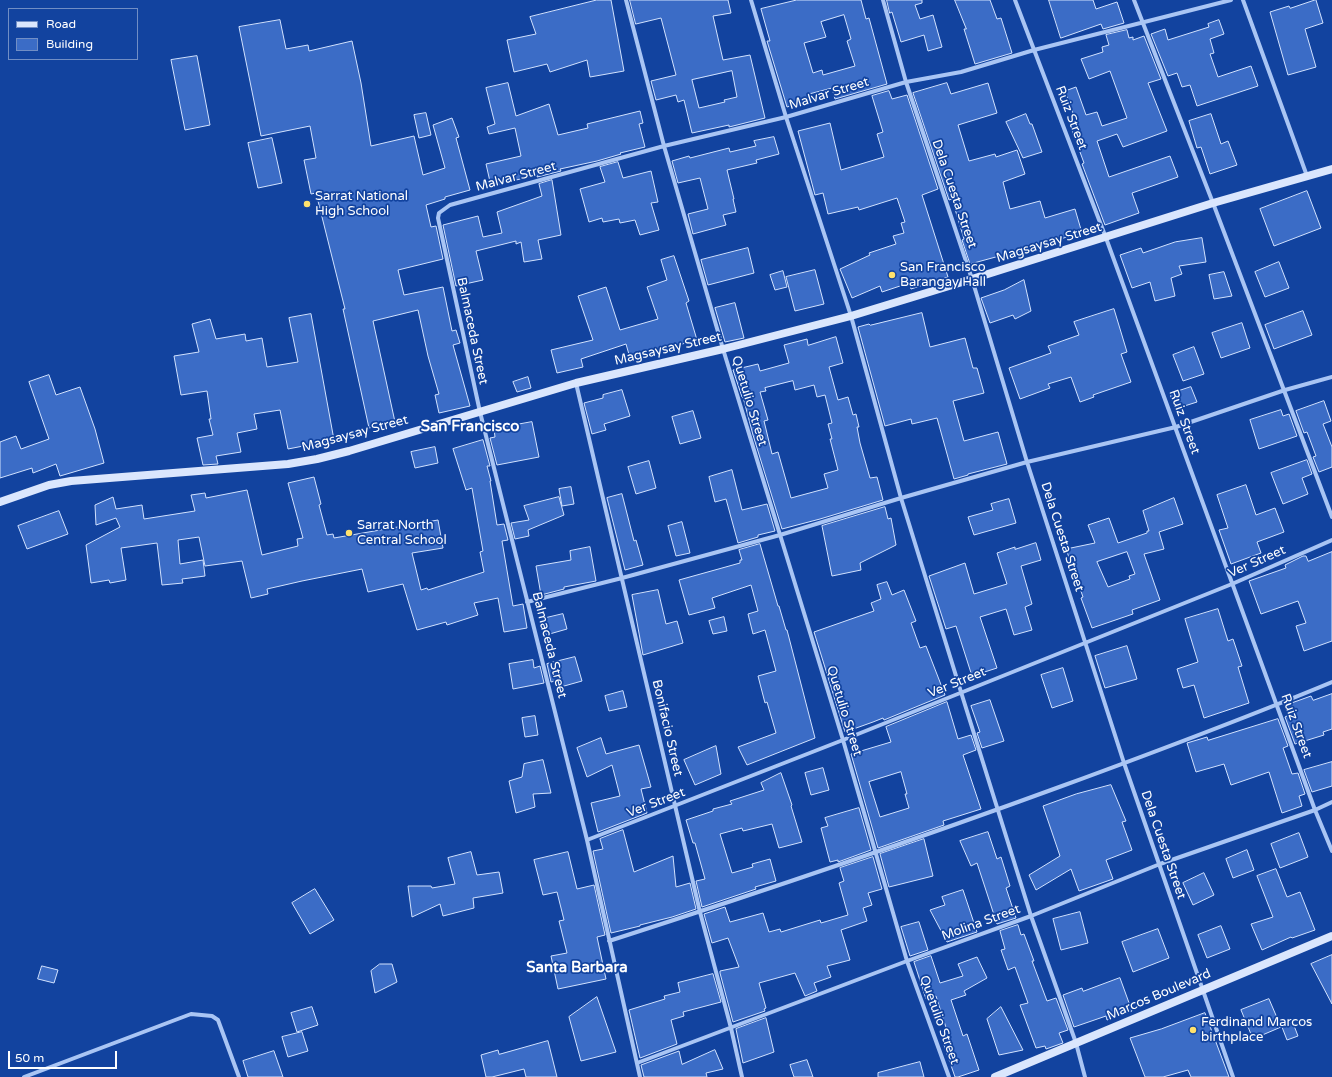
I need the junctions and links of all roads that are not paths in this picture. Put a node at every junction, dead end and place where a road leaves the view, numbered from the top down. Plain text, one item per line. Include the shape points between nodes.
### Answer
1 (626, 0) edge
2 (751, 0) edge
3 (883, 0) edge
4 (1015, 0) edge
5 (1134, 0) edge
6 (1232, 0) edge
7 (1243, 0) edge
8 (1142, 22) junction
9 (1034, 50) junction
10 (906, 82) junction
11 (786, 117) junction
12 (664, 146) junction
13 (1332, 169) edge
14 (1307, 176) junction
15 (1213, 203) junction
16 (438, 218) joint
17 (1106, 238) junction
18 (972, 280) junction
19 (851, 316) junction
20 (723, 349) junction
21 (1332, 377) edge
22 (576, 383) junction
23 (1284, 390) junction
24 (480, 412) junction
25 (1176, 427) junction
26 (1027, 462) junction
27 (901, 498) junction
28 (0, 502) edge
29 (1332, 517) edge
30 (780, 535) junction
31 (1332, 540) edge
32 (622, 578) junction
33 (1232, 584) junction
34 (528, 602) junction
35 (1085, 642) junction
36 (1332, 682) edge
37 (961, 692) junction
38 (1278, 705) junction
39 (843, 740) junction
40 (1124, 763) junction
41 (1332, 802) edge
42 (675, 806) junction
43 (998, 809) junction
44 (1315, 810) junction
45 (587, 840) junction
46 (1332, 851) edge
47 (875, 853) junction
48 (1160, 864) junction
49 (700, 912) junction
50 (1031, 916) junction
51 (1332, 936) edge
52 (609, 941) junction
53 (907, 960) junction
54 (1202, 990) junction
55 (731, 1028) junction
56 (1076, 1043) junction
57 (637, 1063) junction
58 (24, 1077) edge
59 (239, 1077) edge
60 (640, 1077) edge
61 (742, 1077) edge
62 (949, 1077) edge
63 (995, 1077) edge
64 (1085, 1077) edge
65 (1233, 1077) edge

1 - 12 street, Quetulio Street
2 - 11 street
3 - 10 street, Dela Cuesta Street
4 - 9 street, Ruiz Street
5 - 8 street
6 - 8 street, Malvar Street
7 - 14 street
8 - 9 street, Malvar Street
8 - 15 street
9 - 10 street, Malvar Street via 961,72
9 - 17 street, Ruiz Street
10 - 11 street, Malvar Street
10 - 18 street, Dela Cuesta Street
11 - 12 street, Malvar Street
11 - 19 street
12 - 16 street, Malvar Street via 450,205 439,213
12 - 20 street, Quetulio Street
13 - 14 main road, Magsaysay Street
14 - 15 main road, Magsaysay Street
15 - 17 main road, Magsaysay Street
15 - 23 street
16 - 24 street, Balmaceda Street
17 - 18 main road, Magsaysay Street
17 - 25 street, Ruiz Street
18 - 19 main road, Magsaysay Street
18 - 26 street, Dela Cuesta Street
19 - 20 main road, Magsaysay Street
19 - 27 street
20 - 22 main road, Magsaysay Street
20 - 30 street, Quetulio Street
21 - 23 street
22 - 24 main road, Magsaysay Street
22 - 32 street, Bonifacio Street
23 - 25 street
23 - 29 street
24 - 28 main road, Magsaysay Street via 317,459 288,464 71,481 50,485
24 - 34 street, Balmaceda Street
25 - 26 street
25 - 33 street, Ruiz Street
26 - 27 street
26 - 35 street, Dela Cuesta Street
27 - 30 street
27 - 37 street
30 - 32 street
30 - 39 street, Quetulio Street
31 - 33 street, Ver Street
32 - 34 street
32 - 42 street, Bonifacio Street
33 - 35 street, Ver Street
33 - 38 street, Ruiz Street
34 - 45 street, Balmaceda Street
35 - 37 street, Ver Street
35 - 40 street, Dela Cuesta Street
36 - 38 street
37 - 39 street, Ver Street
37 - 43 street
38 - 40 street
38 - 44 street, Ruiz Street
39 - 42 street, Ver Street
39 - 47 street, Quetulio Street
40 - 43 street
40 - 48 street, Dela Cuesta Street
41 - 44 street, Molina Street
42 - 45 street, Ver Street
42 - 49 street, Bonifacio Street
43 - 47 street
43 - 50 street
44 - 46 street, Ruiz Street
44 - 48 street, Molina Street
45 - 52 street, Balmaceda Street
47 - 49 street
47 - 53 street, Quetulio Street
48 - 50 street, Molina Street
48 - 54 street, Dela Cuesta Street
49 - 52 street
49 - 55 street, Bonifacio Street
50 - 53 street, Molina Street
50 - 56 street
51 - 54 main road, Marcos Boulevard
52 - 57 street, Balmaceda Street
53 - 55 street, Molina Street
53 - 62 street, Quetulio Street
54 - 56 main road, Marcos Boulevard
54 - 65 street, Dela Cuesta Street
55 - 57 street, Molina Street
55 - 61 street, Bonifacio Street
56 - 63 main road, Marcos Boulevard
56 - 64 street
57 - 60 street, Balmaceda Street
58 - 59 street via 191,1014 212,1016 218,1020

